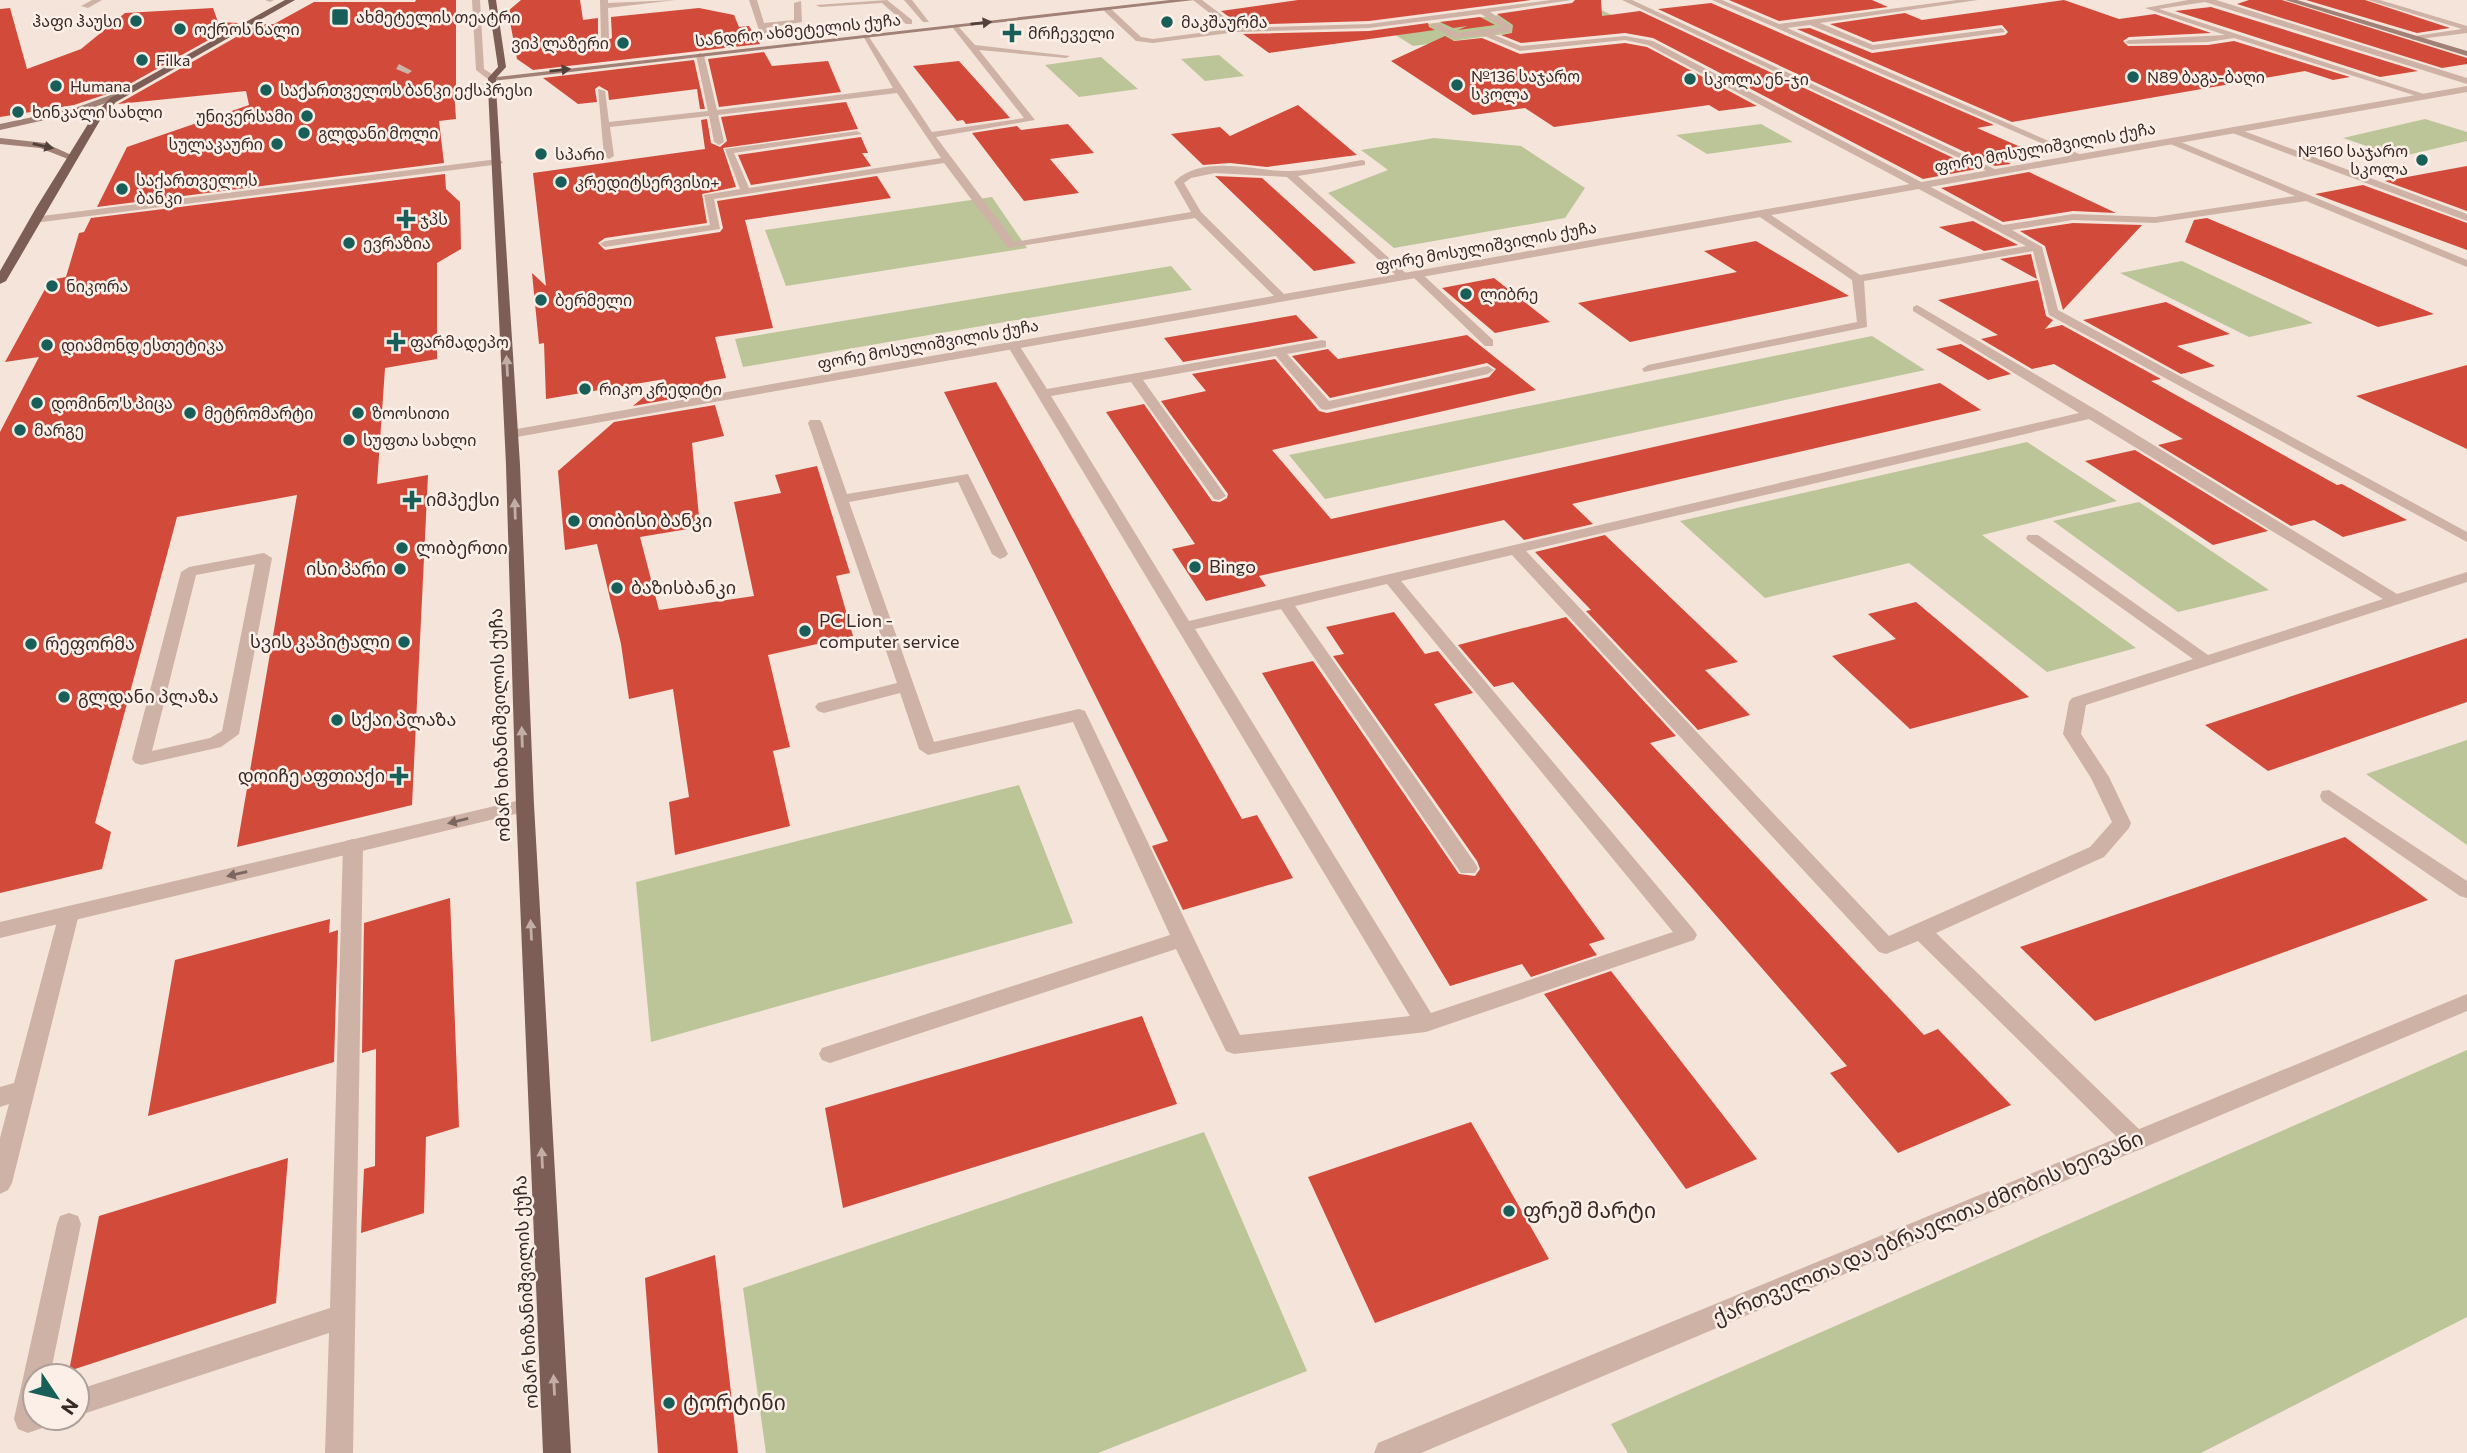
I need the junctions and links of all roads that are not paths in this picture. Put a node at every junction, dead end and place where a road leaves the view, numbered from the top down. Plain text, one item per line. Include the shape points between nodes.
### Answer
1 (97, 0) edge
2 (291, 0) edge
3 (476, 0) edge
4 (492, 0) edge
5 (672, 0) edge
6 (753, 0) edge
7 (921, 0) edge
8 (1111, 0) edge
9 (1190, 0) edge
10 (1197, 0) edge
11 (1568, 0) edge
12 (1626, 0) edge
13 (1716, 0) edge
14 (1902, 0) edge
15 (1974, 0) edge
16 (2206, 0) edge
17 (2289, 0) edge
18 (2372, 0) edge
19 (909, 1) edge
20 (604, 3) edge
21 (798, 3) dead end
22 (820, 5) dead end
23 (85, 6) dead end
24 (1922, 7) junction
25 (1106, 9) junction
26 (1484, 12) junction
27 (938, 19) junction
28 (926, 20) junction
29 (909, 22) junction
30 (1810, 22) junction
31 (1434, 25) dead end
32 (762, 26) junction
33 (951, 27) junction
34 (1776, 27) junction
35 (1237, 30) junction
36 (2002, 30) dead end
37 (2467, 31) edge
38 (1484, 33) junction
39 (867, 36) junction
40 (2234, 36) junction
41 (605, 38) dead end
42 (765, 38) junction
43 (2415, 38) junction
44 (2129, 42) dead end
45 (972, 47) junction
46 (2467, 54) edge
47 (701, 55) junction
48 (1066, 56) dead end
49 (617, 59) junction
50 (398, 66) dead end
51 (502, 67) junction
52 (480, 70) junction
53 (408, 71) dead end
54 (492, 78) junction
55 (2467, 81) edge
56 (2467, 89) edge
57 (899, 90) junction
58 (601, 91) dead end
59 (120, 94) junction
60 (2426, 96) junction
61 (713, 113) junction
62 (605, 125) junction
63 (0, 127) edge
64 (2233, 130) junction
65 (857, 134) dead end
66 (930, 135) junction
67 (5, 141) edge
68 (2171, 141) junction
69 (719, 142) dead end
70 (609, 156) dead end
71 (2081, 157) junction
72 (73, 158) junction
73 (947, 160) junction
74 (498, 162) junction
75 (1362, 163) dead end
76 (1996, 172) junction
77 (1290, 174) junction
78 (1918, 186) junction
79 (746, 191) junction
80 (2306, 197) junction
81 (1762, 213) junction
82 (1197, 214) junction
83 (2467, 218) edge
84 (34, 220) junction
85 (2002, 229) junction
86 (605, 244) dead end
87 (2037, 247) junction
88 (2467, 264) edge
89 (1409, 275) junction
90 (1858, 279) junction
91 (0, 281) edge
92 (1282, 298) junction
93 (1917, 309) dead end
94 (1489, 343) dead end
95 (1322, 344) dead end
96 (1013, 345) junction
97 (1278, 351) junction
98 (1648, 369) dead end
99 (1488, 370) dead end
100 (1134, 377) junction
101 (1043, 394) junction
102 (2093, 414) junction
103 (815, 423) dead end
104 (511, 434) junction
105 (1219, 496) dead end
106 (841, 499) junction
107 (2033, 538) dead end
108 (2467, 538) edge
109 (1517, 551) junction
110 (1000, 554) dead end
111 (2467, 577) edge
112 (1392, 580) junction
113 (2396, 600) junction
114 (1286, 604) junction
115 (1184, 627) junction
116 (2206, 662) junction
117 (906, 686) junction
118 (824, 707) dead end
119 (215, 743) joint
120 (2329, 796) dead end
121 (525, 805) junction
122 (353, 846) junction
123 (1468, 868) dead end
124 (2467, 891) edge
125 (69, 914) junction
126 (0, 930) edge
127 (1921, 931) junction
128 (1182, 939) junction
129 (2467, 1002) edge
130 (1426, 1023) junction
131 (830, 1054) dead end
132 (24, 1090) junction
133 (0, 1097) edge
134 (2136, 1141) junction
135 (0, 1183) edge
136 (69, 1224) dead end
137 (343, 1316) junction
138 (40, 1362) edge
139 (91, 1398) edge
140 (339, 1453) edge
141 (557, 1453) edge
142 (1388, 1453) edge

1 - 23 street
2 - 59 main road
3 - 52 street
4 - 51 main road
5 - 20 street
6 - 32 street
7 - 19 street
8 - 27 main road, სანდრო ახმეტელის ქუჩა
9 - 25 main road, სანდრო ახმეტელის ქუჩა
10 - 35 street
11 - 26 street
12 - 76 street
13 - 34 street
14 - 24 street
15 - 24 street
16 - 40 street via 2149,8
16 - 55 street
17 - 43 main road
18 - 37 street
19 - 28 street
20 - 41 street
21 - 32 street via 798,22
22 - 29 street via 884,1
24 - 30 street
33 -> 25 main road, სანდრო ახმეტელის ქუჩა
25 - 35 street via 1143,41
26 - 35 street via 1369,26
26 - 38 street via 1507,26
27 - 28 main road, სანდრო ახმეტელის ქუჩა
27 - 33 main road
28 - 29 main road, სანდრო ახმეტელის ქუჩა
29 - 42 main road, სანდრო ახმეტელის ქუჩა
30 - 34 street
30 - 36 street via 1872,48
31 - 38 street via 1457,36
32 - 42 street
33 - 39 main road, სანდრო ახმეტელის ქუჩა
33 - 45 street
34 - 71 street
37 - 43 street
38 - 78 street via 1520,49 1641,40
39 - 47 main road, სანდრო ახმეტელის ქუჩა
39 - 57 street
40 - 44 street
40 - 60 street
42 - 49 main road, სანდრო ახმეტელის ქუჩა
43 - 46 main road
45 - 48 street
45 - 66 street via 1030,120
47 - 49 main road, სანდრო ახმეტელის ქუჩა
47 - 61 street
49 - 51 main road, სანდრო ახმეტელის ქუჩა
54 -> 49 main road, სანდრო ახმეტელის ქუჩა
50 - 53 street
51 - 52 street
51 - 54 main road
52 - 54 street
54 - 74 main road, ომარ ხიზანიშვილის ქუჩა
56 - 60 street, ფორე მოსულიშვილის ქუჩა
57 - 61 street
57 - 66 street
58 - 62 street
59 - 63 main road via 78,110
59 - 72 main road via 99,116
60 - 64 street, ფორე მოსულიშვილის ქუჩა
61 - 62 street
61 - 69 street
62 - 70 street
64 - 68 street, ფორე მოსულიშვილის ქუჩა
64 - 83 street
65 - 79 street via 728,151
66 - 73 street
67 -> 72 main road via 49,147
68 - 71 street, ფორე მოსულიშვილის ქუჩა
68 - 80 street
71 - 76 street, ფორე მოსულიშვილის ქუჩა
72 - 84 main road
73 - 79 street
73 - 82 street via 1012,246
74 - 84 street
104 -> 74 main road, ომარ ხიზანიშვილის ქუჩა
75 - 77 street
76 - 78 street, ფორე მოსულიშვილის ქუჩა
77 - 82 street via 1247,167 1191,175 1179,182
77 - 89 street
78 - 81 street, ფორე მოსულიშვილის ქუჩა
78 - 85 street
79 - 86 street via 708,197 716,227
80 - 85 street via 2155,220 2073,217
80 - 88 street
81 - 89 street, ფორე მოსულიშვილის ქუჩა
81 - 90 street
82 - 92 street
84 - 91 main road
85 - 87 street
87 - 90 street
87 - 108 street via 2053,312
89 - 92 street, ფორე მოსულიშვილის ქუჩა
89 - 94 street
90 - 98 street via 1863,324
92 - 96 street, ფორე მოსულიშვილის ქუჩა
93 - 102 street
95 - 97 street
96 - 101 street
96 - 104 street, ფორე მოსულიშვილის ქუჩა
97 - 99 street via 1326,406
97 - 100 street
100 - 101 street
100 - 105 street
101 - 115 street
102 - 109 street
102 - 113 street
103 - 106 street
121 -> 104 main road, ომარ ხიზანიშვილის ქუჩა
106 - 110 street via 963,477
106 - 117 street
107 - 116 street
109 - 112 street
109 - 127 street via 1886,946
111 - 113 street
112 - 114 street
112 - 130 street via 1687,935
113 - 116 street
114 - 115 street
114 - 123 street
115 - 130 street
116 - 127 street via 2078,702 2072,734 2122,823 2097,852
117 - 118 street
117 - 128 street via 928,749 1079,715
119 - 119 street via 230,734 264,558 189,572 141,759
120 - 124 street
121 -> 122 street
141 -> 121 main road, ომარ ხიზანიშვილის ქუჩა
122 -> 125 street
122 - 137 street
125 - 126 street
125 - 132 street
127 - 134 street
128 - 130 street via 1234,1045
128 - 131 street
129 - 134 street, ქართველთა და ებრაელთა ძმობის ხეივანი
132 - 133 street
132 - 135 street
134 - 142 street, ქართველთა და ებრაელთა ძმობის ხეივანი
136 - 138 street
137 - 139 street
137 - 140 street

